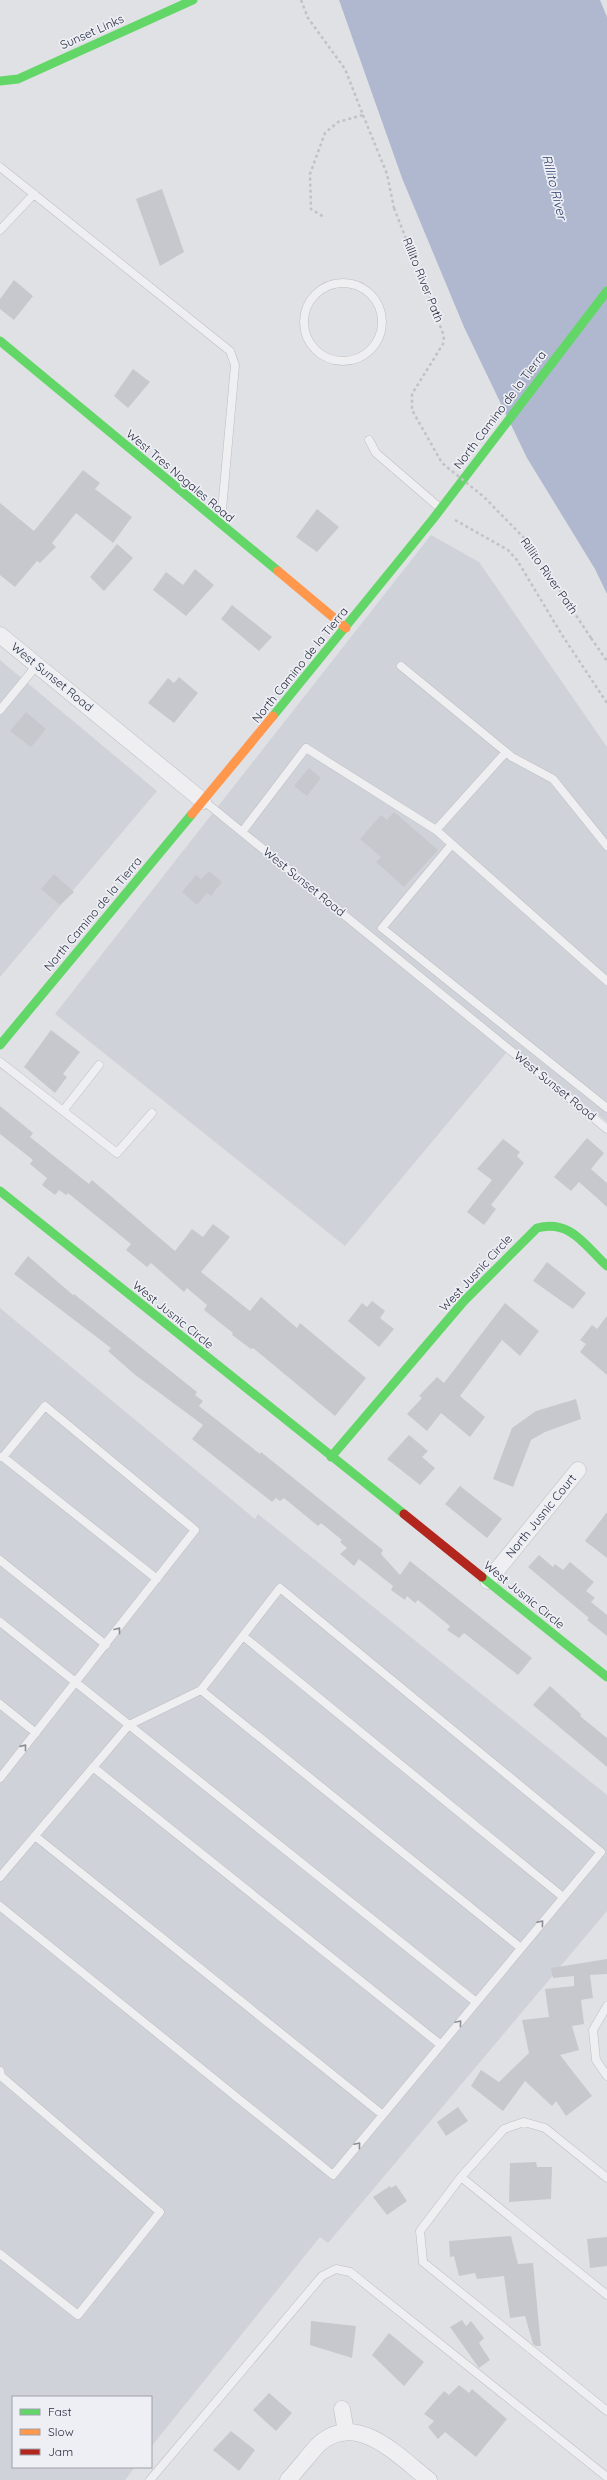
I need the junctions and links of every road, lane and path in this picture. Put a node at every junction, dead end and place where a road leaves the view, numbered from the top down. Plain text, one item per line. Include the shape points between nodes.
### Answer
1 (193, 0) edge
2 (301, 0) edge
3 (0, 81) edge
4 (363, 115) junction
5 (0, 166) edge
6 (34, 194) junction
7 (324, 217) dead end
8 (0, 230) edge
9 (338, 282) joint
10 (607, 291) edge
11 (0, 341) edge
12 (369, 440) dead end
13 (441, 509) junction
14 (221, 526) junction
15 (346, 628) junction
16 (0, 635) edge
17 (607, 661) edge
18 (37, 665) junction
19 (401, 666) dead end
20 (607, 704) edge
21 (0, 710) edge
22 (506, 752) junction
23 (203, 801) junction
24 (436, 830) junction
25 (242, 832) junction
26 (452, 844) junction
27 (607, 846) edge
28 (607, 981) edge
29 (0, 1045) edge
30 (0, 1062) edge
31 (99, 1065) dead end
32 (607, 1108) edge
33 (63, 1111) junction
34 (152, 1113) dead end
35 (607, 1129) edge
36 (0, 1191) edge
37 (607, 1266) edge
38 (2, 1457) edge
39 (332, 1457) junction
40 (578, 1470) dead end
41 (0, 1560) edge
42 (157, 1579) junction
43 (488, 1581) junction
44 (0, 1622) edge
45 (243, 1636) junction
46 (106, 1645) junction
47 (607, 1677) edge
48 (77, 1682) junction
49 (201, 1690) junction
50 (0, 1704) edge
51 (129, 1725) junction
52 (36, 1733) junction
53 (93, 1767) junction
54 (0, 1778) edge
55 (35, 1836) junction
56 (0, 1877) edge
57 (563, 1897) junction
58 (0, 1906) edge
59 (521, 1948) junction
60 (476, 2002) junction
61 (607, 2006) edge
62 (441, 2045) junction
63 (0, 2071) edge
64 (607, 2076) edge
65 (383, 2115) junction
66 (461, 2177) junction
67 (607, 2178) edge
68 (0, 2254) edge
69 (607, 2295) edge
70 (342, 2409) dead end
71 (607, 2411) edge
72 (346, 2432) junction
73 (607, 2477) edge
74 (150, 2480) edge
75 (288, 2480) edge
76 (429, 2480) edge

1 - 3 street, Sunset Links via 18,79
2 - 4 path, Rillito River Path via 308,18 345,68
4 - 7 path via 338,122 325,133 310,174 311,209
4 - 17 path, Rillito River Path, bridge via 387,174 394,208 444,336 443,344 412,394 412,410 442,462 484,498 527,541
5 - 6 lane
6 - 8 lane
6 - 14 lane via 230,351 235,365
9 - 9 lane via 352,283 364,288 374,298 380,310 382,323 380,336 373,348 349,361 337,361 315,350 307,340 303,328 303,315 315,293 325,286
10 - 13 street, North Camino de la Tierra
11 - 14 street, West Tres Nogales Road
12 - 13 lane via 376,454
13 - 15 street, North Camino de la Tierra
13 - 20 path, Rillito River Path via 463,526 508,550 517,560
14 - 15 street, West Tres Nogales Road
15 - 23 street, North Camino de la Tierra
16 - 18 street, West Sunset Road
18 - 21 lane
18 - 23 street, West Sunset Road
19 - 22 lane
22 - 24 lane
22 - 27 lane via 553,779
23 - 25 lane, West Sunset Road
23 - 29 street, North Camino de la Tierra
24 - 25 lane via 306,748
24 - 26 lane
25 - 35 lane, West Sunset Road
26 - 28 lane
26 - 32 lane via 382,928
30 - 33 lane
31 - 33 lane
33 - 34 lane via 117,1153
36 - 39 street, West Jusnic Circle
37 - 39 street, West Jusnic Circle via 576,1234 552,1218 537,1228 524,1238 464,1301
38 - 42 lane
38 - 42 lane via 45,1406 196,1530
39 - 43 street, West Jusnic Circle
40 - 43 street, North Jusnic Court
41 - 46 lane
46 -> 42 lane
43 - 47 street, West Jusnic Circle
44 - 48 lane
45 - 49 lane
45 - 57 lane
45 - 57 lane via 280,1588 600,1852
46 - 48 lane
48 - 51 lane
48 - 52 lane
49 - 51 lane
49 - 59 lane
50 - 52 lane
51 - 53 lane
51 - 60 lane
54 -> 52 lane
53 - 55 lane
53 - 62 lane
55 - 56 lane
55 - 65 lane
59 -> 57 lane
58 -> 65 lane via 333,2175
59 - 60 lane
62 -> 60 lane
61 - 64 lane via 593,2030 596,2060
62 - 65 lane
63 - 68 lane via 1,2076 160,2212 78,2315
66 - 67 lane via 504,2129 524,2122 544,2128
66 - 69 lane
66 - 71 lane via 420,2232 423,2262
70 - 72 street
72 - 75 street via 319,2444
72 - 76 street via 366,2434 379,2441
73 - 74 lane via 350,2272 336,2269 322,2276

